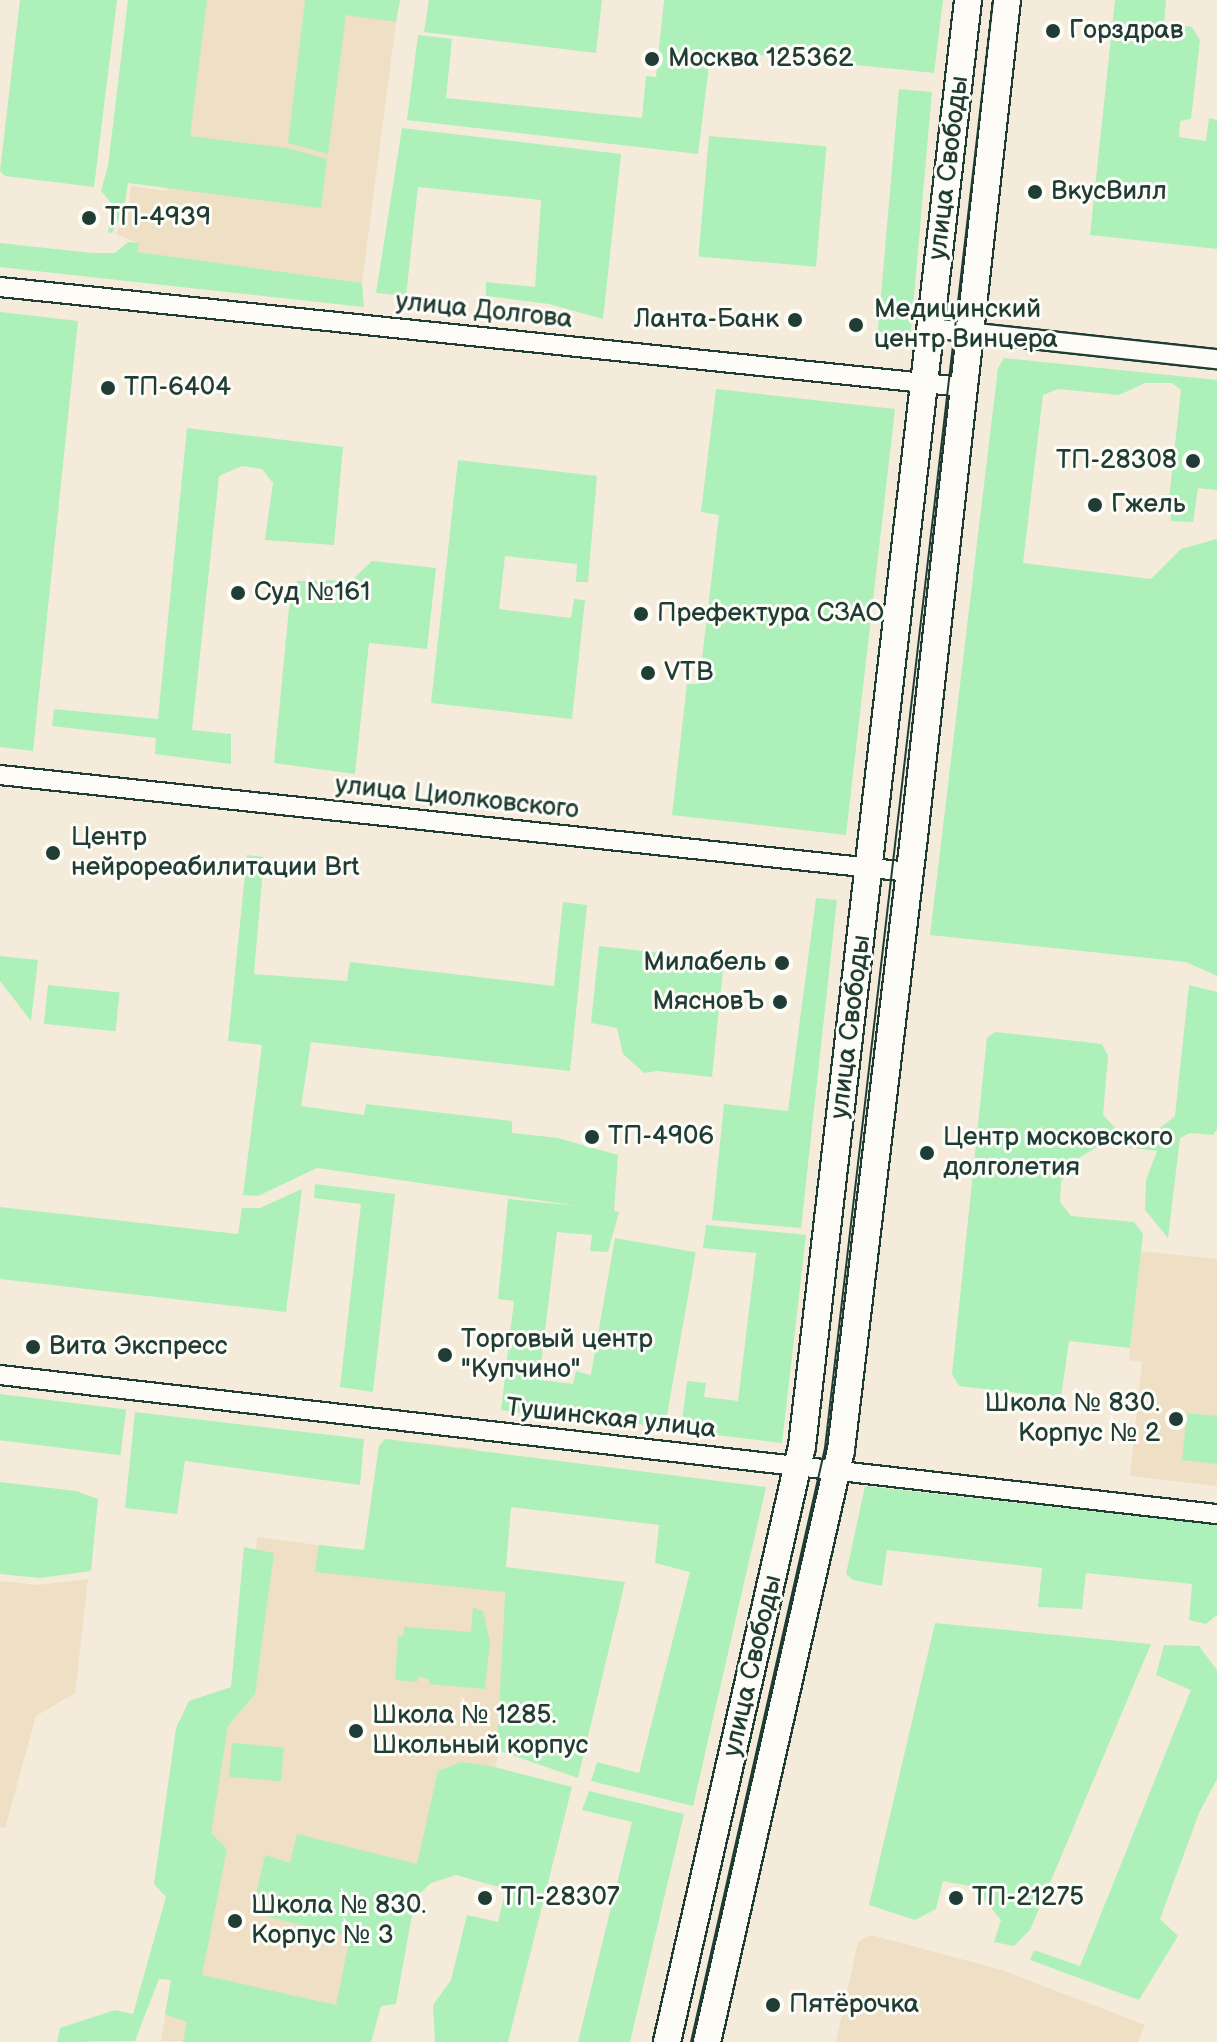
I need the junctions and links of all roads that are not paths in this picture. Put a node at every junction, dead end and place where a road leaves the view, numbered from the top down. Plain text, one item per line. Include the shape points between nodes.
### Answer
1 (968, 0) edge
2 (1007, 0) edge
3 (0, 287) edge
4 (930, 328) junction
5 (969, 333) junction
6 (1217, 359) edge
7 (924, 383) junction
8 (963, 387) junction
9 (0, 775) edge
10 (870, 868) junction
11 (909, 872) junction
12 (0, 1375) edge
13 (798, 1466) junction
14 (836, 1471) junction
15 (1217, 1514) edge
16 (667, 2042) edge
17 (707, 2042) edge

1 - 4 main road, улица Свободы
2 - 5 main road, улица Свободы
3 - 7 street, улица Долгова
4 - 5 street
4 - 7 main road, улица Свободы
5 - 6 street
5 - 8 main road, улица Свободы
7 - 8 street, улица Долгова
7 - 10 main road, улица Свободы
8 - 11 main road, улица Свободы
9 - 10 street, улица Циолковского
10 - 11 street, улица Циолковского
10 - 13 main road, улица Свободы
11 - 14 main road, улица Свободы
12 - 13 street, Тушинская улица
13 - 14 street, Тушинская улица
13 - 16 main road, улица Свободы
14 - 15 street, Тушинская улица
14 - 17 main road, улица Свободы

